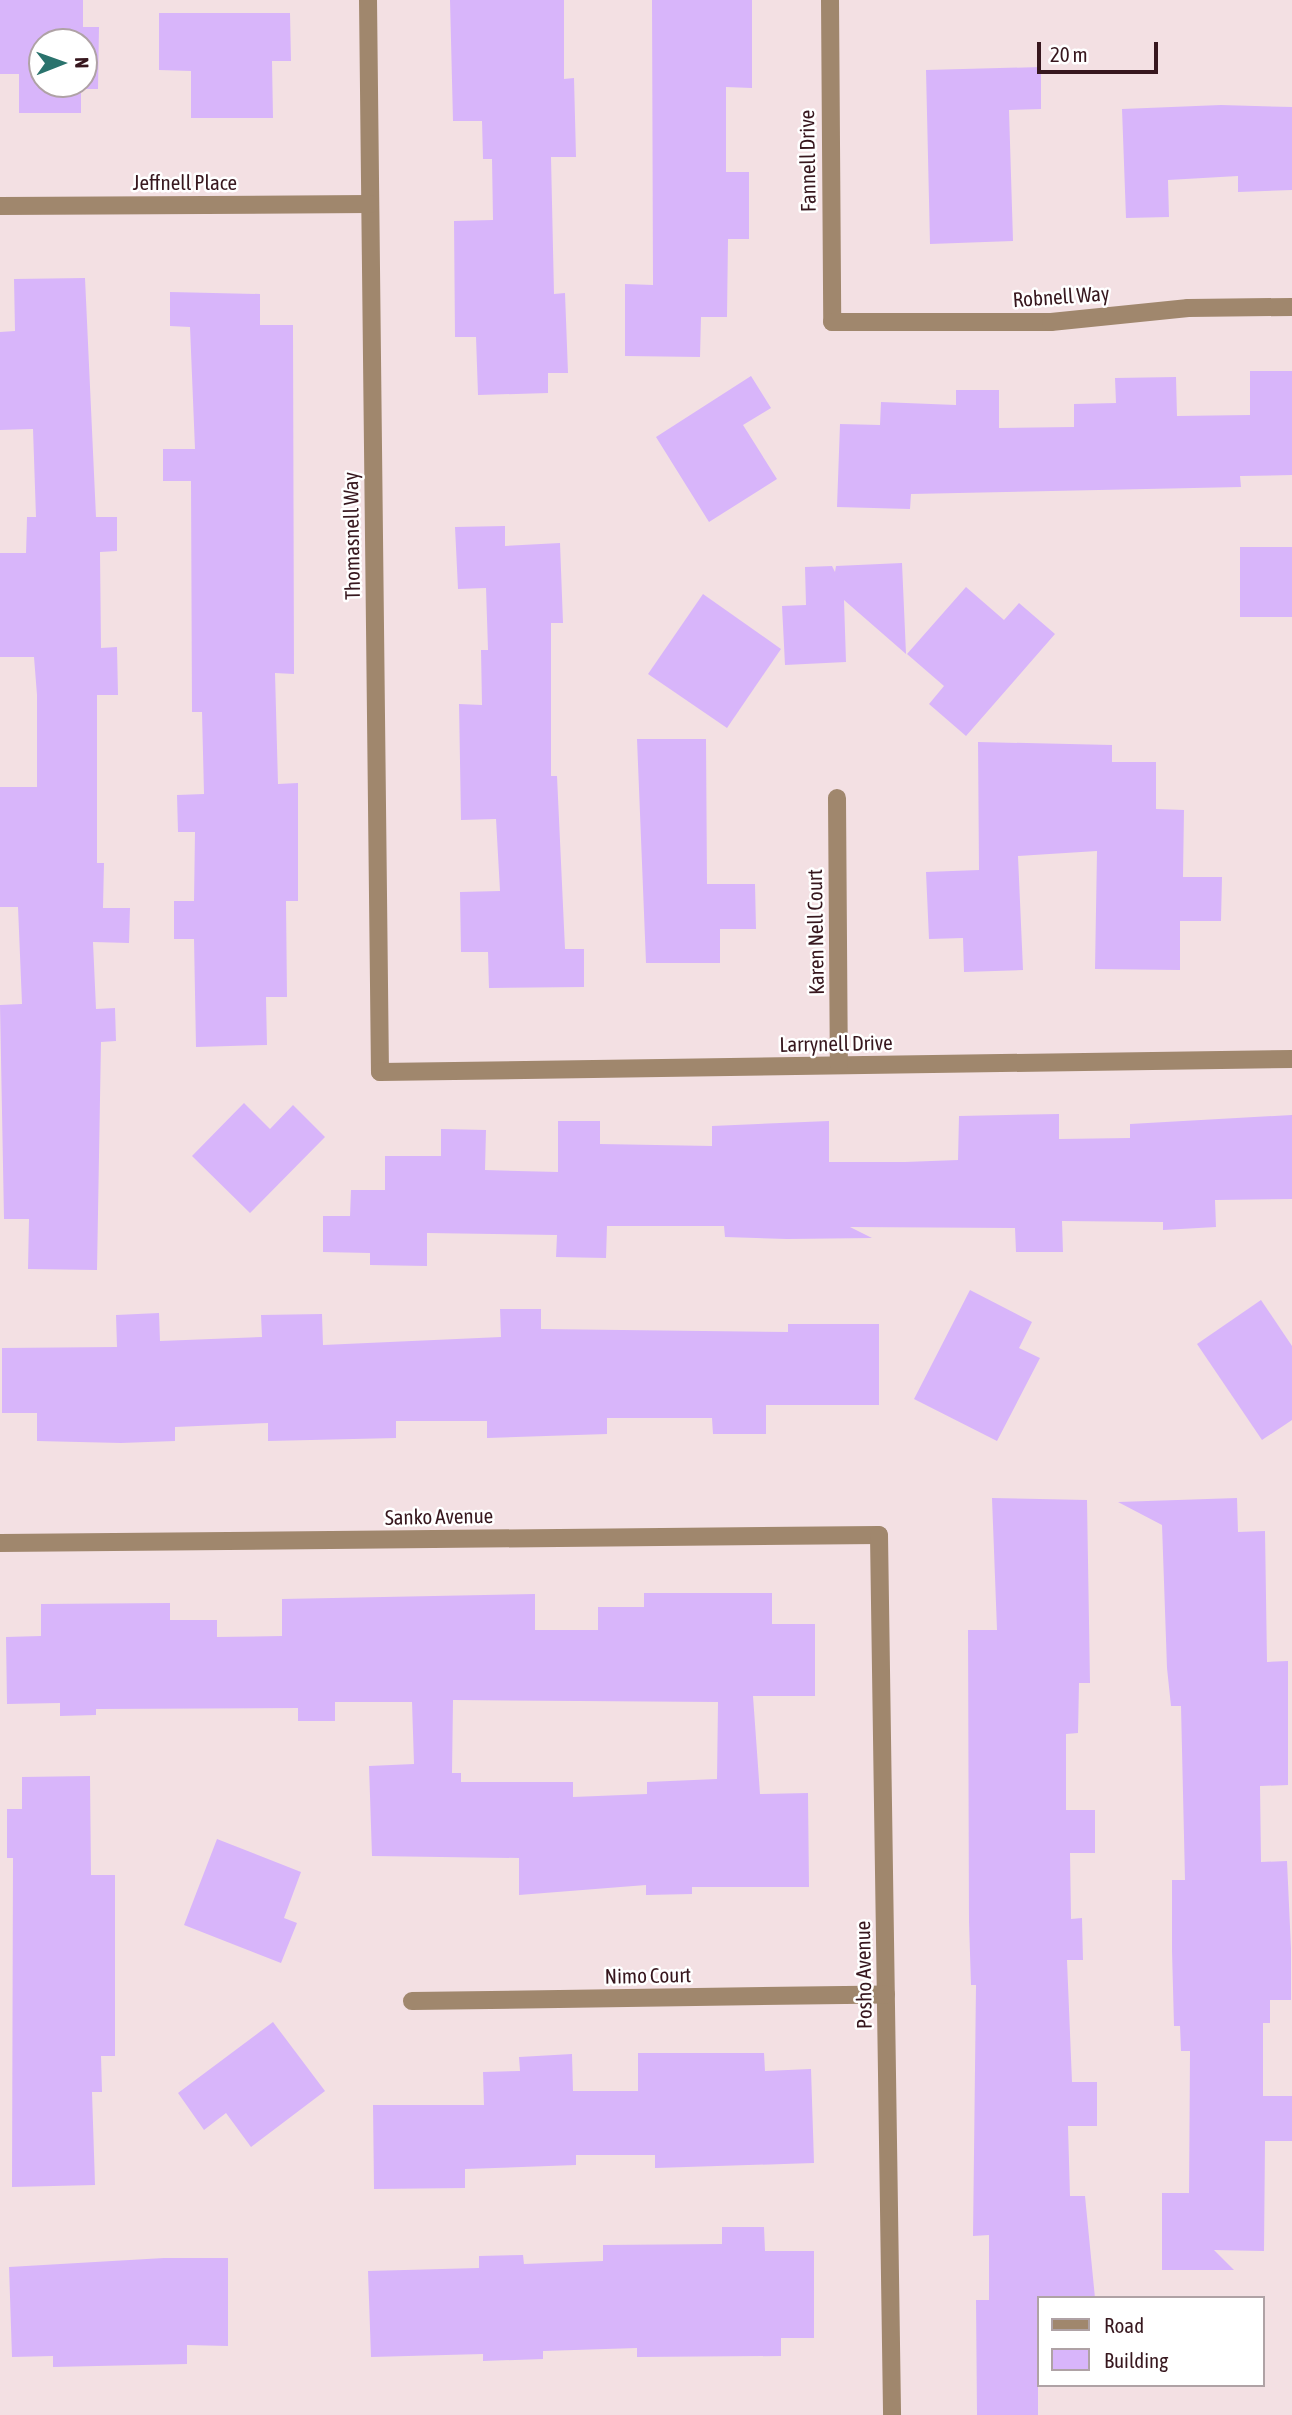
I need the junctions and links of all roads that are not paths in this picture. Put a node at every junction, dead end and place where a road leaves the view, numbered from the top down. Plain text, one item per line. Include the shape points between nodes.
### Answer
1 (368, 0) edge
2 (830, 0) edge
3 (370, 204) junction
4 (0, 206) edge
5 (1292, 307) edge
6 (832, 322) joint
7 (836, 798) dead end
8 (1292, 1059) edge
9 (839, 1065) junction
10 (380, 1072) joint
11 (879, 1535) joint
12 (0, 1543) edge
13 (886, 1994) junction
14 (412, 2001) dead end
15 (892, 2415) edge

1 - 3 street, Thomasnell Way
2 - 6 street, Fannell Drive
3 - 4 street, Jeffnell Place
3 - 10 street, Thomasnell Way
5 - 6 street, Robnell Way via 1188,308 1051,322
7 - 9 street, Karen Nell Court
8 - 9 street, Larrynell Drive
9 - 10 street, Larrynell Drive
11 - 12 street, Sanko Avenue
11 - 13 street, Posho Avenue
13 - 14 street, Nimo Court
13 - 15 street, Posho Avenue

